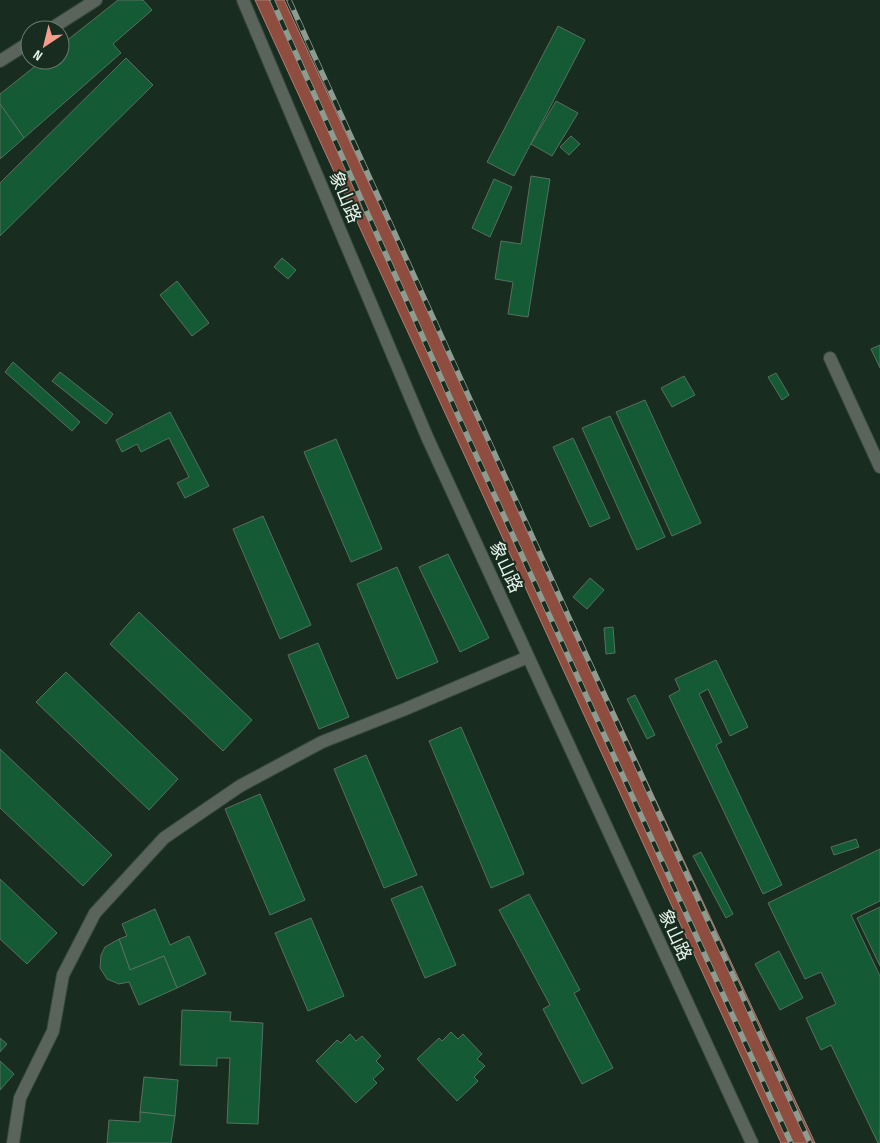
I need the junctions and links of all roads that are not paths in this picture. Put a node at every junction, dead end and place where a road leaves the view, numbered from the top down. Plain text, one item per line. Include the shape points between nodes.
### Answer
1 (96, 0) edge
2 (244, 0) edge
3 (65, 20) edge
4 (20, 48) edge
5 (0, 61) edge
6 (830, 358) dead end
7 (880, 467) edge
8 (528, 657) junction
9 (12, 1143) edge
10 (752, 1143) edge

1 - 3 street
2 - 8 street, 象山路 via 428,439
4 - 5 street
6 - 7 street
8 - 9 street via 322,742 240,786 164,838 95,913 62,976 52,1031 20,1098
8 - 10 street, 象山路

